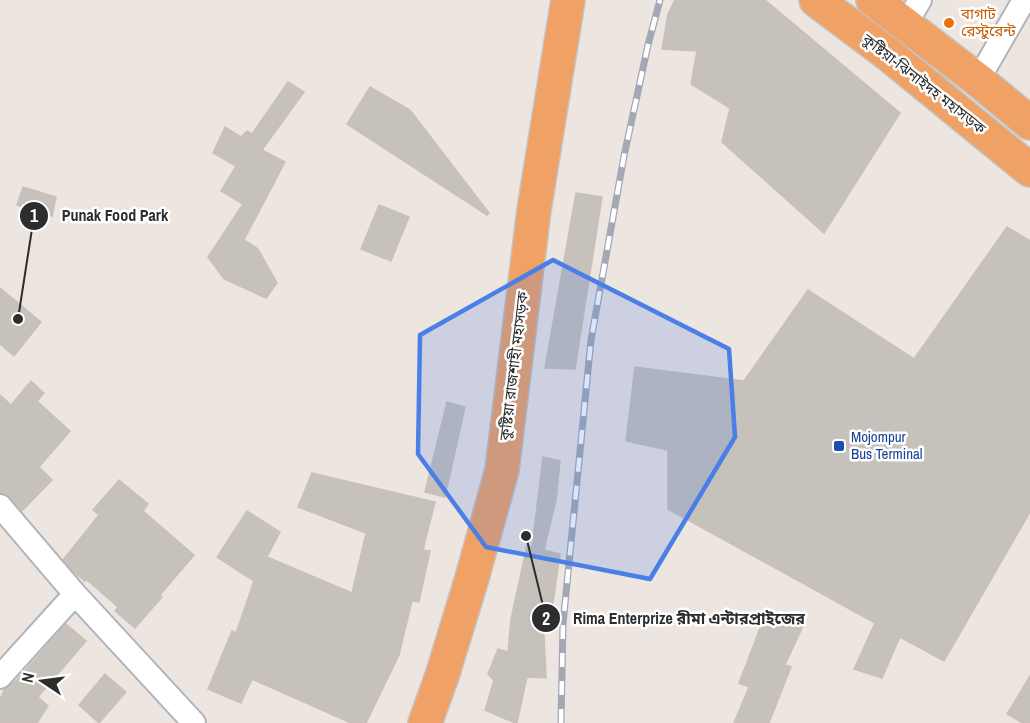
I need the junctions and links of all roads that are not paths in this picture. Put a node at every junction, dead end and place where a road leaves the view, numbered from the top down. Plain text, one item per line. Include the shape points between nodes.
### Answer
1 (568, 0) edge
2 (873, 0) edge
3 (1024, 0) edge
4 (820, 1) edge
5 (913, 12) edge
6 (978, 80) junction
7 (1030, 123) edge
8 (1030, 170) edge
9 (0, 506) edge
10 (75, 594) junction
11 (0, 677) edge
12 (194, 723) edge
13 (424, 723) edge

1 - 13 highway, কুষ্টিয়া রাজশাহী মহাসড়ক via 534,210 502,470 469,589
2 - 5 highway
3 - 6 street
4 - 8 highway, কুষ্টিয়া-ঝিনাইদহ মহাসড়ক
5 - 6 highway
6 - 7 highway
9 - 10 street
10 - 11 street
10 - 12 street

